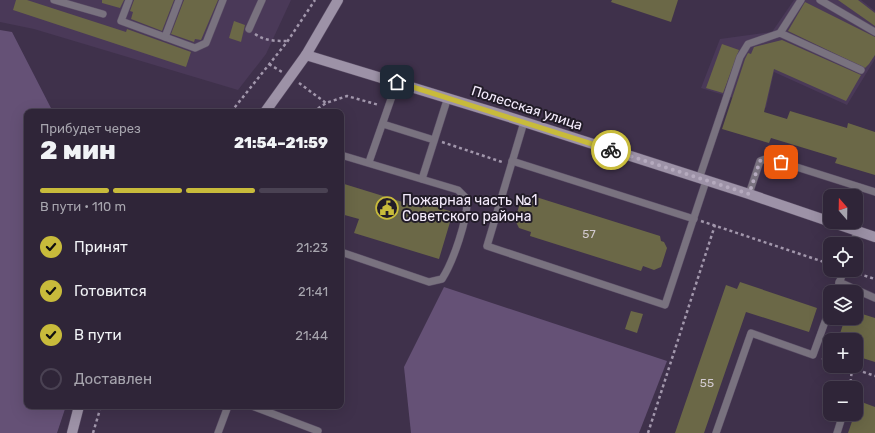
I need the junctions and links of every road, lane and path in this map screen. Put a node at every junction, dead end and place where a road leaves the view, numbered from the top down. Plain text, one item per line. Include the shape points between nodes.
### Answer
1 (54, 0) edge
2 (129, 0) edge
3 (179, 0) edge
4 (223, 0) edge
5 (262, 0) edge
6 (315, 0) edge
7 (338, 0) edge
8 (801, 0) edge
9 (820, 0) edge
10 (103, 14) dead end
11 (248, 29) joint
12 (875, 32) edge
13 (780, 33) junction
14 (165, 37) junction
15 (287, 42) junction
16 (306, 55) junction
17 (861, 70) dead end
18 (397, 82) junction
19 (448, 97) junction
20 (389, 108) junction
21 (233, 109) edge
22 (267, 109) edge
23 (317, 109) edge
24 (524, 122) junction
25 (383, 124) junction
26 (434, 140) junction
27 (344, 156) edge
28 (369, 162) junction
29 (511, 162) junction
30 (422, 179) junction
31 (702, 180) junction
32 (875, 192) edge
33 (749, 194) junction
34 (694, 219) junction
35 (715, 225) junction
36 (857, 232) junction
37 (855, 237) edge
38 (875, 238) edge
39 (344, 253) edge
40 (823, 262) edge
41 (863, 275) edge
42 (841, 277) edge
43 (875, 279) edge
44 (839, 282) junction
45 (838, 285) edge
46 (875, 298) edge
47 (824, 325) edge
48 (863, 372) edge
49 (875, 376) edge
50 (78, 409) edge
51 (101, 409) edge
52 (227, 409) edge
53 (260, 409) edge
54 (841, 421) edge
55 (320, 432) edge
56 (72, 433) edge
57 (92, 433) edge
58 (218, 433) edge
59 (648, 433) edge
60 (716, 433) edge
61 (837, 433) edge

1 - 10 lane
2 - 14 lane via 121,21
3 - 14 lane
4 - 14 lane via 206,43 195,48
5 - 11 lane
6 - 15 path
7 - 16 street
8 - 13 lane
9 - 12 lane
11 - 15 path via 261,38
13 - 17 lane
13 - 31 lane via 748,44 740,57
15 - 21 path
16 - 18 street, Полесская улица
16 - 22 street
18 - 19 street, Полесская улица
18 - 20 lane
19 - 24 street, Полесская улица
19 - 26 lane
20 - 23 path via 347,96 326,103
20 - 25 lane
24 - 29 lane
24 - 31 street, Полесская улица
25 - 26 lane
25 - 28 lane
26 - 29 path
26 - 30 lane
27 - 28 lane
28 - 30 lane
29 - 34 lane
29 - 34 lane via 487,246 664,305
30 - 39 lane via 458,190 467,199 468,210 449,269 442,279 429,282
31 - 33 street, Полесская улица
31 - 34 lane
32 - 33 lane via 768,158 760,161
33 - 36 street, Полесская улица
34 - 35 path
35 - 40 path
35 - 59 path
36 - 37 lane
36 - 38 street, Полесская улица
41 - 43 path
42 - 44 lane
44 - 45 lane
44 - 46 lane
47 - 60 lane via 814,355 751,333
48 - 49 path
50 - 56 street
51 - 57 path
52 - 58 lane
53 - 55 lane
54 - 61 lane

